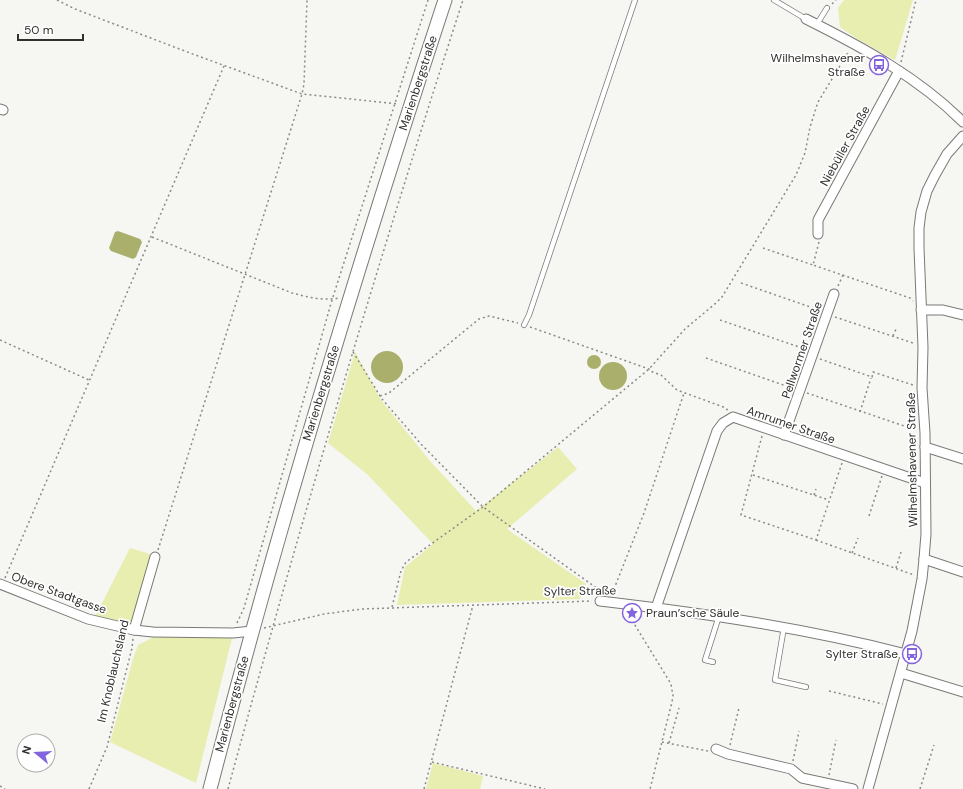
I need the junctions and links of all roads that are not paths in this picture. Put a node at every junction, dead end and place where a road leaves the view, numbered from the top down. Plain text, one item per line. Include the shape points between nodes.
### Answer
1 (445, 0) edge
2 (635, 0) edge
3 (774, 0) edge
4 (827, 8) dead end
5 (806, 19) joint
6 (817, 24) junction
7 (900, 71) junction
8 (963, 122) edge
9 (963, 136) edge
10 (818, 234) road end
11 (834, 294) road end
12 (921, 310) junction
13 (963, 315) edge
14 (524, 325) road end
15 (784, 436) junction
16 (925, 447) junction
17 (963, 459) edge
18 (925, 483) junction
19 (156, 557) road end
20 (924, 559) junction
21 (963, 572) edge
22 (1, 585) edge
23 (600, 601) road end
24 (656, 608) junction
25 (719, 616) junction
26 (784, 627) junction
27 (134, 630) junction
28 (252, 631) junction
29 (906, 654) junction
30 (713, 662) dead end
31 (901, 673) junction
32 (806, 688) dead end
33 (963, 692) edge
34 (716, 750) road end
35 (210, 789) edge
36 (853, 789) edge
37 (868, 789) edge

1 - 28 main road, Marienbergstraße via 350,296
2 - 14 lane
3 - 5 lane
4 - 6 lane
5 - 6 street
6 - 7 street
7 - 8 street
7 - 10 street, Niebüller Straße via 818,220
9 - 12 street, Wilhelmshavener Straße via 948,154 927,191 919,228
11 - 15 street, Pellwormer Straße
12 - 13 street via 943,310
12 - 16 street, Wilhelmshavener Straße
15 - 18 street, Amrumer Straße
15 - 24 street, Amrumer Straße via 733,417 722,423 717,431
16 - 17 street
16 - 18 street, Wilhelmshavener Straße
18 - 20 street, Wilhelmshavener Straße
19 - 27 street, Im Knoblauchsland
20 - 21 street
20 - 29 street, Wilhelmshavener Straße
22 - 27 street, Obere Stadtgasse via 88,619
23 - 24 street, Sylter Straße
24 - 25 street, Sylter Straße
25 - 26 street, Sylter Straße
25 - 30 lane via 704,660
26 - 29 street, Sylter Straße
26 - 32 lane via 775,680
27 - 28 street, Obere Stadtgasse via 233,633
28 - 35 main road, Marienbergstraße
29 - 31 street, Wilhelmshavener Straße
31 - 33 street
31 - 37 street, Wilhelmshavener Straße
34 - 36 street via 791,769 802,778

